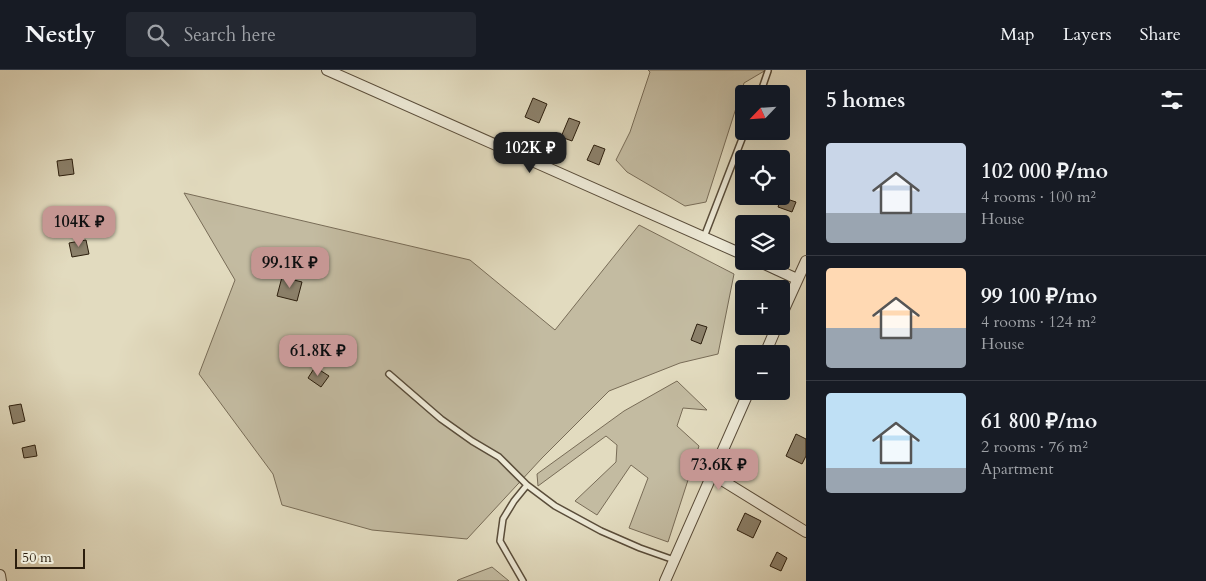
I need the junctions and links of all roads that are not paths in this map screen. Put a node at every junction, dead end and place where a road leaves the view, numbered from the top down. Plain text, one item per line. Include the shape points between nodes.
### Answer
1 (327, 70) edge
2 (768, 71) dead end
3 (763, 85) edge
4 (742, 140) edge
5 (704, 237) junction
6 (735, 251) edge
7 (806, 261) edge
8 (778, 270) edge
9 (797, 279) junction
10 (790, 295) edge
11 (389, 374) dead end
12 (745, 400) edge
13 (712, 474) junction
14 (527, 484) junction
15 (806, 532) edge
16 (675, 560) junction
17 (0, 575) edge
18 (1, 581) edge
19 (523, 581) edge
20 (665, 581) edge

1 - 5 street
2 - 3 lane
4 - 5 lane
5 - 6 street
7 - 9 street
8 - 9 street
9 - 10 street
11 - 14 lane via 441,419 499,457
12 - 13 street
13 - 15 street
13 - 16 street
14 - 16 lane via 555,506 601,531
14 - 19 lane via 503,520 500,541
16 - 20 street
17 - 18 street

